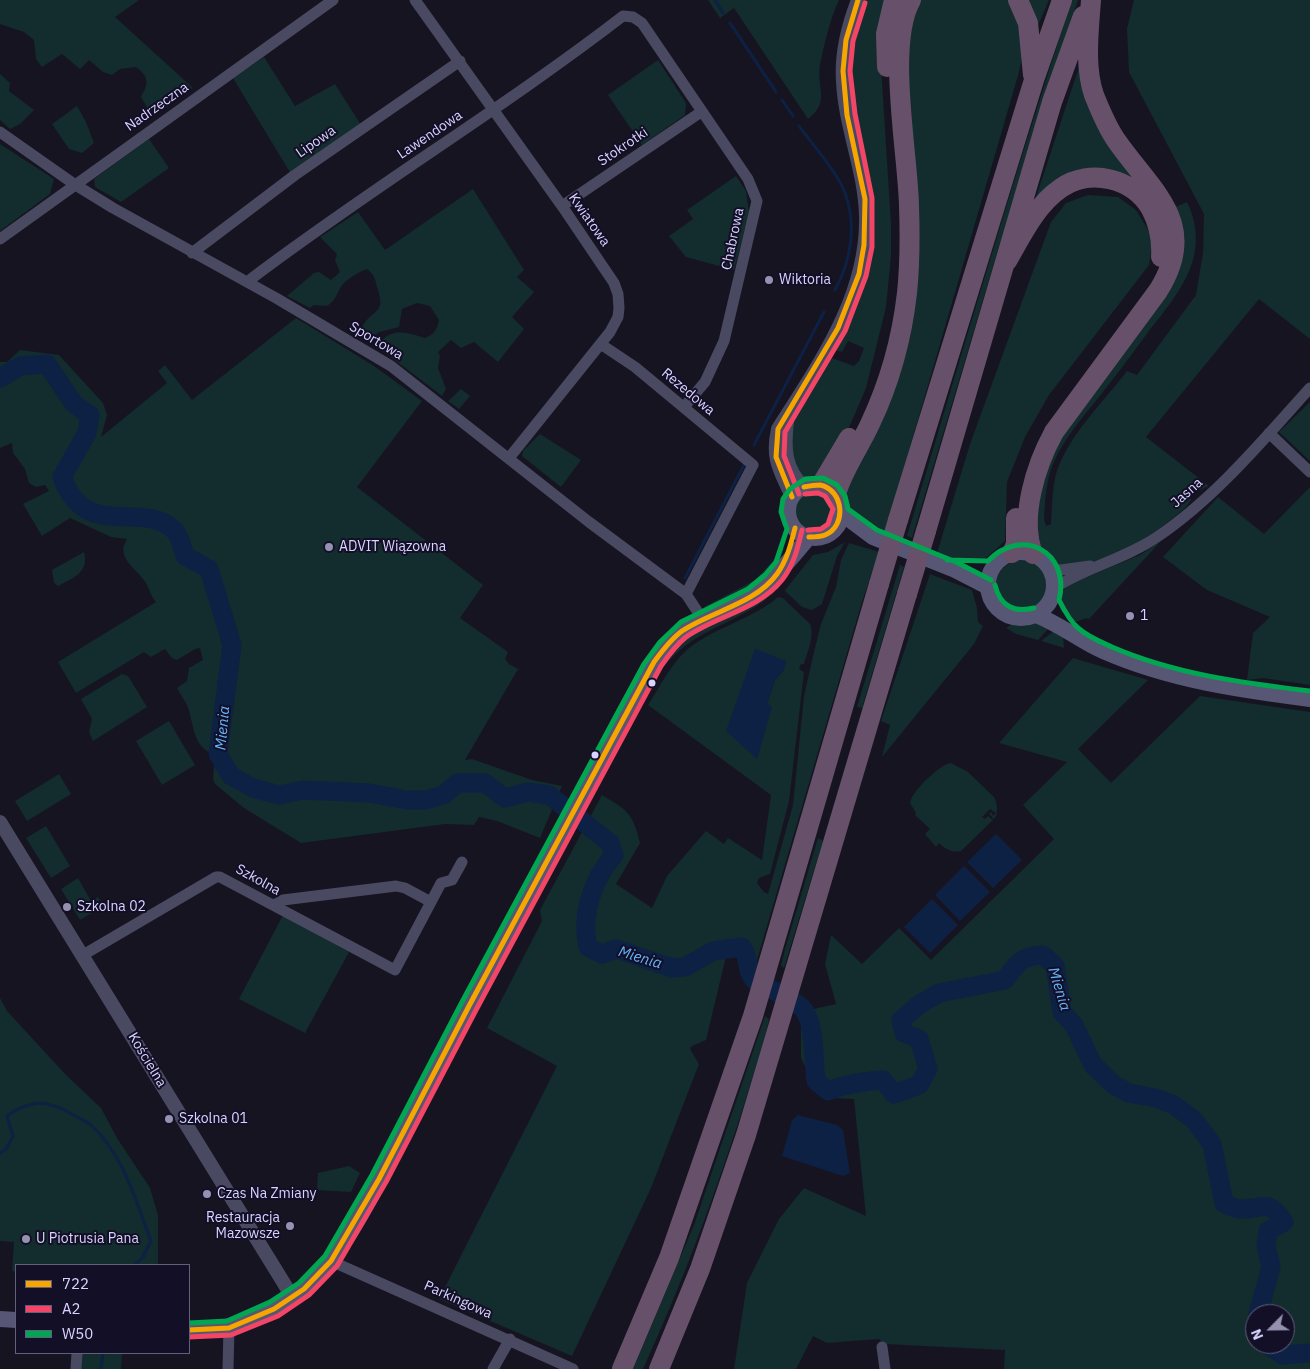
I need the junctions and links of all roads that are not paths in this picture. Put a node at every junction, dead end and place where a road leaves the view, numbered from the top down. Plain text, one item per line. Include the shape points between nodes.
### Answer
1 (333, 0) edge
2 (415, 0) edge
3 (858, 0) edge
4 (894, 0) edge
5 (911, 0) edge
6 (1018, 0) edge
7 (1062, 0) edge
8 (1090, 0) edge
9 (629, 15) joint
10 (460, 61) junction
11 (1034, 80) junction
12 (493, 110) junction
13 (701, 112) junction
14 (0, 132) edge
15 (74, 184) junction
16 (562, 206) junction
17 (0, 240) edge
18 (192, 253) junction
19 (1007, 261) junction
20 (247, 282) junction
21 (602, 345) junction
22 (1310, 388) edge
23 (684, 407) junction
24 (1269, 433) junction
25 (509, 458) junction
26 (1310, 472) edge
27 (819, 496) junction
28 (794, 528) junction
29 (834, 530) junction
30 (810, 537) junction
31 (873, 537) junction
32 (1012, 553) junction
33 (1033, 554) junction
34 (1114, 561) junction
35 (783, 566) junction
36 (953, 569) junction
37 (992, 569) junction
38 (1051, 569) junction
39 (988, 587) junction
40 (686, 594) junction
41 (1052, 595) junction
42 (1036, 615) junction
43 (703, 620) junction
44 (1071, 632) junction
45 (1310, 699) edge
46 (0, 822) edge
47 (462, 862) dead end
48 (431, 902) junction
49 (274, 905) junction
50 (82, 955) junction
51 (331, 1261) junction
52 (294, 1298) junction
53 (0, 1319) edge
54 (15, 1320) edge
55 (228, 1328) junction
56 (190, 1330) edge
57 (510, 1339) junction
58 (882, 1347) dead end
59 (77, 1354) edge
60 (228, 1364) edge
61 (624, 1365) edge
62 (76, 1369) edge
63 (493, 1369) edge
64 (573, 1369) edge
65 (659, 1369) edge
66 (885, 1369) edge

1 - 15 street, Nadrzeczna
2 - 10 street, Kwiatowa
3 - 27 street via 844,50 842,82 865,202 863,255 857,284 846,311 778,430 774,445 776,462
4 - 27 highway via 886,34 897,226 892,307 877,369 864,405
5 - 27 highway via 902,22 899,48 909,207 906,294 899,339 879,405
6 - 11 highway via 1028,24
7 - 11 highway
8 - 19 highway via 1052,102
8 - 33 highway via 1088,37 1093,93 1115,139 1167,207 1174,244 1172,261 1163,284 1054,432 1043,453 1031,495 1030,544
9 - 12 street, Lawendowa via 623,16
9 - 13 street, Chabrowa via 642,23
10 - 12 street, Kwiatowa
10 - 18 street, Lipowa via 295,175
11 - 61 highway, bridge via 898,520 753,1016 669,1258
12 - 16 street, Kwiatowa
12 - 20 street, Lawendowa via 309,235
13 - 16 street, Stokrotki
13 - 23 street, Chabrowa via 748,179 756,202 724,341 705,382
14 - 15 street, Sportowa
15 - 17 street, Nadrzeczna
15 - 18 street, Sportowa
16 - 21 street, Kwiatowa via 618,294 618,317
18 - 20 street, Sportowa
19 - 32 highway via 1028,223 1048,198 1080,179 1100,177 1122,183 1140,194 1151,209 1162,241 1161,258 1145,290 1042,427 1029,450 1017,495 1016,544
19 - 65 highway, bridge via 746,1135 700,1270
20 - 25 street, Sportowa via 391,366
21 - 23 street, Rezedowa
21 - 25 street, Kwiatowa
22 - 24 street, Jasna
23 - 40 street, Rezedowa via 753,464
24 - 26 street
24 - 34 street, Jasna via 1203,500 1167,530
25 - 40 street, Sportowa
27 - 28 main road via 788,513
27 - 29 main road
27 - 31 main road
28 - 30 main road
28 - 35 main road
29 - 30 main road via 823,537
29 - 31 main road
30 - 35 main road
31 - 36 main road
32 - 33 main road
32 - 37 main road via 1000,559
33 - 38 main road
34 - 38 street, Jasna
34 - 41 street, Jasna
35 - 43 main road via 752,595
36 - 37 main road
36 - 39 main road
37 - 39 main road
38 - 41 main road
39 - 42 main road via 993,603 1006,615 1017,618
40 - 43 street, Sportowa
41 - 42 main road
41 - 44 main road
42 - 44 main road
43 - 51 main road via 686,628 659,656 355,1223
44 - 45 main road via 1101,650 1172,674 1225,688
46 - 50 street, Kościelna
47 - 48 street via 452,880 441,883
48 - 49 street via 396,886 283,900
48 - 49 street, Szkolna via 395,970
49 - 50 street, Szkolna via 224,878 216,877
50 - 52 street, Kościelna
51 - 52 main road
51 - 57 street, Parkingowa
52 - 55 main road via 254,1319
53 - 54 main road
55 - 56 main road
55 - 60 street
57 - 63 street
57 - 64 street, Parkingowa
58 - 66 street
59 - 62 street

